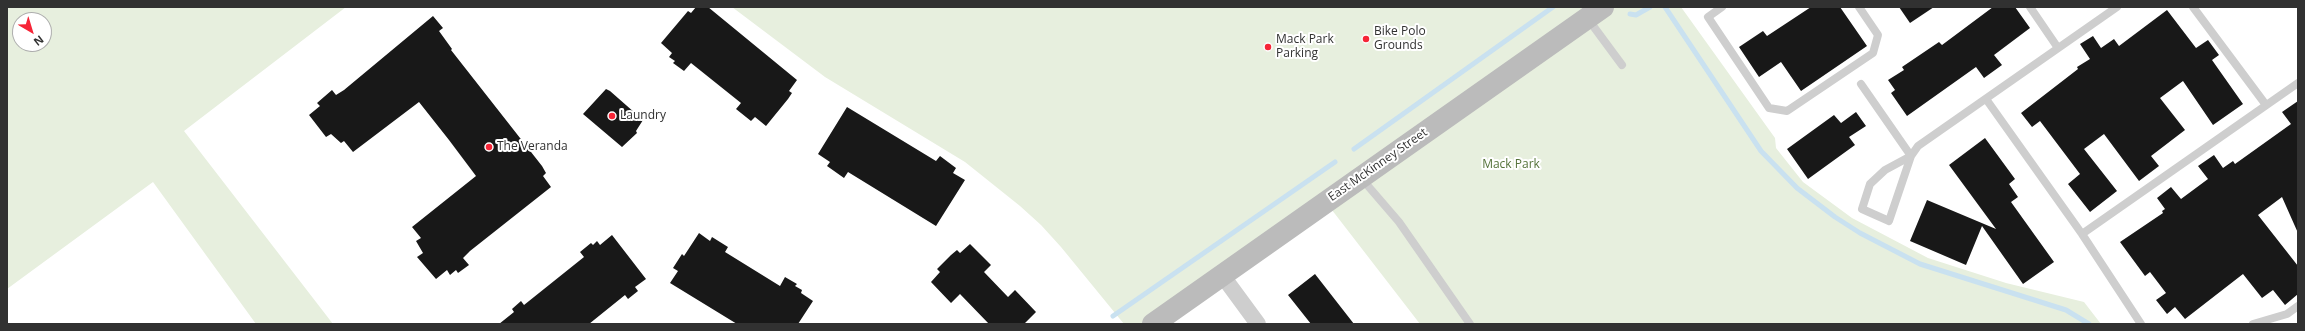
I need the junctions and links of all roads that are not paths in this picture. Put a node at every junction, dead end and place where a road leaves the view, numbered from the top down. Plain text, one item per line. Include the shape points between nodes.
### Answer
1 (1722, 7) edge
2 (1859, 7) edge
3 (2030, 7) edge
4 (2117, 7) edge
5 (2193, 7) edge
6 (1596, 13) edge
7 (2058, 48) junction
8 (1622, 65) dead end
9 (2298, 83) edge
10 (1861, 84) dead end
11 (1986, 99) junction
12 (2266, 105) junction
13 (1911, 156) junction
14 (1361, 177) junction
15 (2082, 234) junction
16 (1222, 275) junction
17 (2298, 306) edge
18 (2266, 323) edge
19 (1153, 324) edge
20 (1258, 324) edge
21 (1470, 324) edge
22 (2141, 324) edge
23 (2253, 324) edge

1 - 2 lane via 1708,17 1769,108 1787,111 1873,53 1878,35
3 - 7 lane
4 - 7 lane
5 - 12 lane
6 - 8 lane
6 - 14 main road, East McKinney Street
7 - 11 lane
9 - 12 lane
10 - 13 lane
11 - 13 lane via 1918,146
11 - 15 lane
12 - 15 lane
13 - 13 lane via 1885,170 1870,184 1862,209 1889,221
14 - 16 main road, East McKinney Street
14 - 21 lane via 1399,222
15 - 22 lane
16 - 19 main road, East McKinney Street
16 - 20 street
17 - 18 lane
18 - 23 lane

